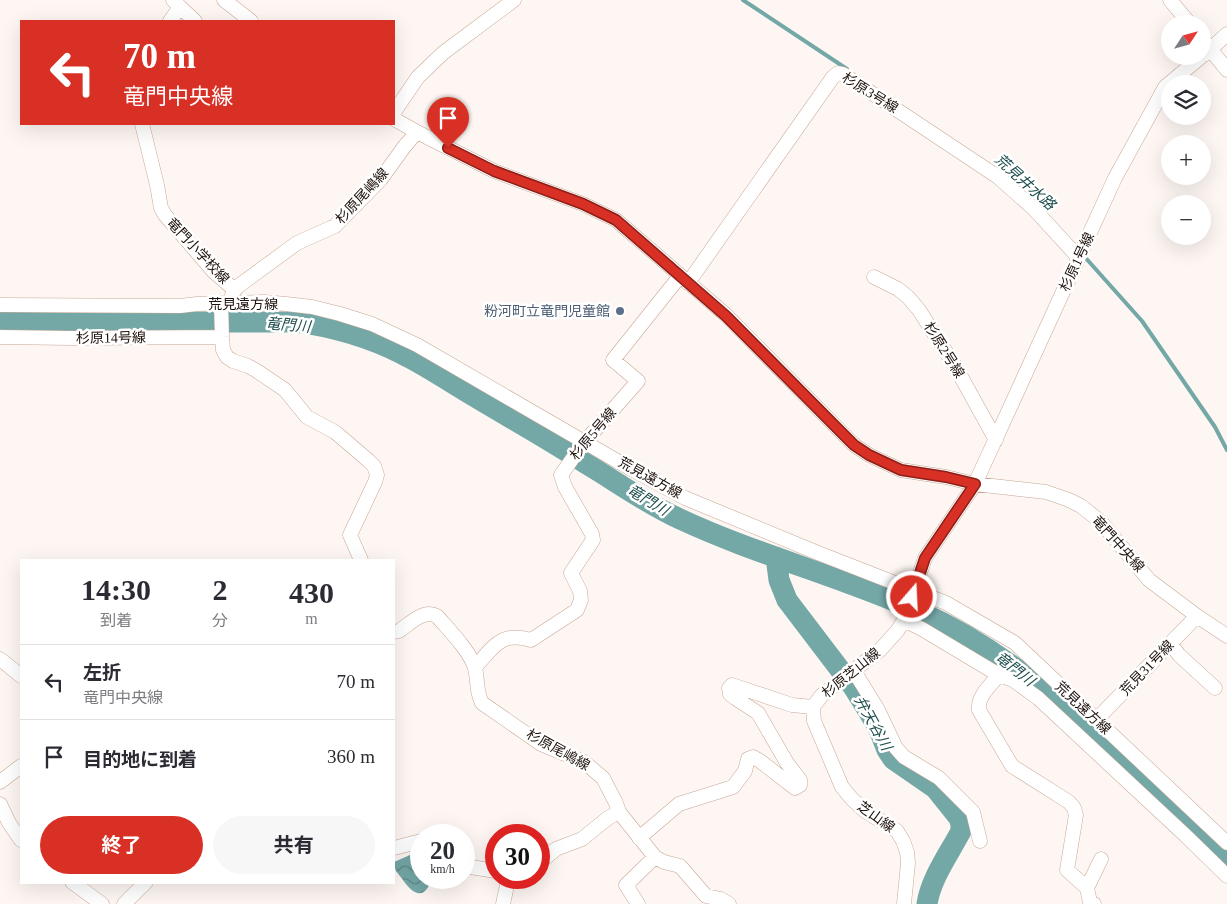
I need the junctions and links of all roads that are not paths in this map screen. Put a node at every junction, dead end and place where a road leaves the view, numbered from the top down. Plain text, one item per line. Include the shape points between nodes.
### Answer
1 (224, 0) edge
2 (514, 0) edge
3 (1170, 0) edge
4 (177, 4) edge
5 (1182, 15) edge
6 (170, 20) edge
7 (194, 20) edge
8 (250, 20) edge
9 (1227, 34) edge
10 (1211, 45) edge
11 (1211, 56) edge
12 (1188, 65) edge
13 (1227, 70) edge
14 (395, 111) edge
15 (395, 120) edge
16 (142, 125) edge
17 (417, 132) junction
18 (1080, 254) junction
19 (874, 277) dead end
20 (684, 279) junction
21 (227, 301) junction
22 (0, 305) edge
23 (0, 337) edge
24 (222, 337) junction
25 (996, 440) junction
26 (583, 443) junction
27 (975, 484) junction
28 (361, 559) edge
29 (912, 594) junction
30 (1197, 616) junction
31 (904, 619) junction
32 (395, 632) edge
33 (1227, 636) edge
34 (1171, 644) junction
35 (0, 659) edge
36 (475, 668) junction
37 (849, 674) junction
38 (20, 675) edge
39 (999, 675) junction
40 (1215, 688) dead end
41 (813, 707) junction
42 (1096, 720) junction
43 (20, 766) edge
44 (0, 782) edge
45 (0, 804) edge
46 (619, 812) junction
47 (639, 838) junction
48 (20, 839) edge
49 (980, 841) dead end
50 (1227, 843) edge
51 (410, 844) edge
52 (395, 848) edge
53 (550, 854) edge
54 (655, 857) junction
55 (1101, 859) dead end
56 (1227, 876) edge
57 (75, 884) edge
58 (144, 884) edge
59 (506, 889) edge
60 (1089, 899) edge
61 (102, 904) edge
62 (124, 904) edge
63 (503, 904) edge
64 (638, 904) edge
65 (729, 904) edge
66 (904, 904) edge

1 - 8 street
2 - 14 street via 443,53 418,77
3 - 5 street
4 - 6 street
4 - 7 street
9 - 10 street, 杉原1号線
11 - 13 street
12 - 18 street, 杉原1号線 via 1165,87 1115,178
15 - 17 street, 竜門中央線
16 - 21 street, 竜門小学校線 via 161,208 214,272
17 - 20 street, 竜門中央線 via 494,171 616,220
17 - 21 street, 杉原尾嶋線 via 381,179 335,226 297,243
18 - 20 street, 杉原3号線 via 998,177 838,73
18 - 25 street, 杉原1号線
19 - 25 street, 杉原2号線 via 898,289 919,310
20 - 26 street, 杉原5号線 via 613,360 638,381
20 - 27 street, 竜門中央線 via 747,335 854,445 901,470
21 - 22 street, 荒見遠方線 via 180,306
21 - 24 street
21 - 26 street, 荒見遠方線 via 312,307 372,324 417,345
23 - 24 street, 杉原14号線
24 - 28 street via 227,357 253,368 285,390 307,417 335,432 374,466 375,482 350,536
25 - 27 street, 杉原1号線
26 - 29 street, 荒見遠方線 via 685,498
26 - 36 street, 杉原5号線 via 560,475 593,540 571,573 580,592 577,610 531,640 520,637 503,639
27 - 29 street, 杉原芝山線 via 925,558
27 - 30 street, 竜門中央線 via 1046,492 1081,506 1101,522 1149,580
29 - 31 street, 杉原芝山線
29 - 42 street, 荒見遠方線 via 946,603 1015,644
30 - 33 street, 竜門中央線
30 - 34 street, 荒見31号線
31 - 37 street, 杉原芝山線 via 892,638
31 - 39 street
32 - 36 street, 杉原尾嶋線 via 425,614 438,616 469,655
34 - 40 street via 1178,655
34 - 42 street, 荒見31号線
35 - 38 street
36 - 46 street, 杉原尾嶋線 via 482,703 541,744 584,762 603,778
37 - 41 street, 杉原芝山線 via 822,695
37 - 49 street via 882,717 896,748 904,757 939,778 973,812
39 - 56 street via 1013,680 1038,698
39 - 60 street via 981,696 979,710 1012,766 1074,808 1076,815 1066,870
41 - 47 street, 杉原芝山線 via 792,705 732,685 728,688 730,694 758,713 800,780 800,785 795,788 753,757 748,759 745,771 733,786 679,804
41 - 66 street, 芝山線 via 814,721 842,787 852,800 896,830 903,840 908,863
42 - 50 street, 荒見遠方線
43 - 44 street
45 - 48 street
46 - 47 street, 杉原尾嶋線
46 - 53 street via 582,839
47 - 54 street, 杉原尾嶋線
51 - 52 street
54 - 64 street via 626,885
54 - 65 street, 杉原尾嶋線 via 680,866 706,896
55 - 60 street
57 - 61 street
58 - 62 street
59 - 63 street

